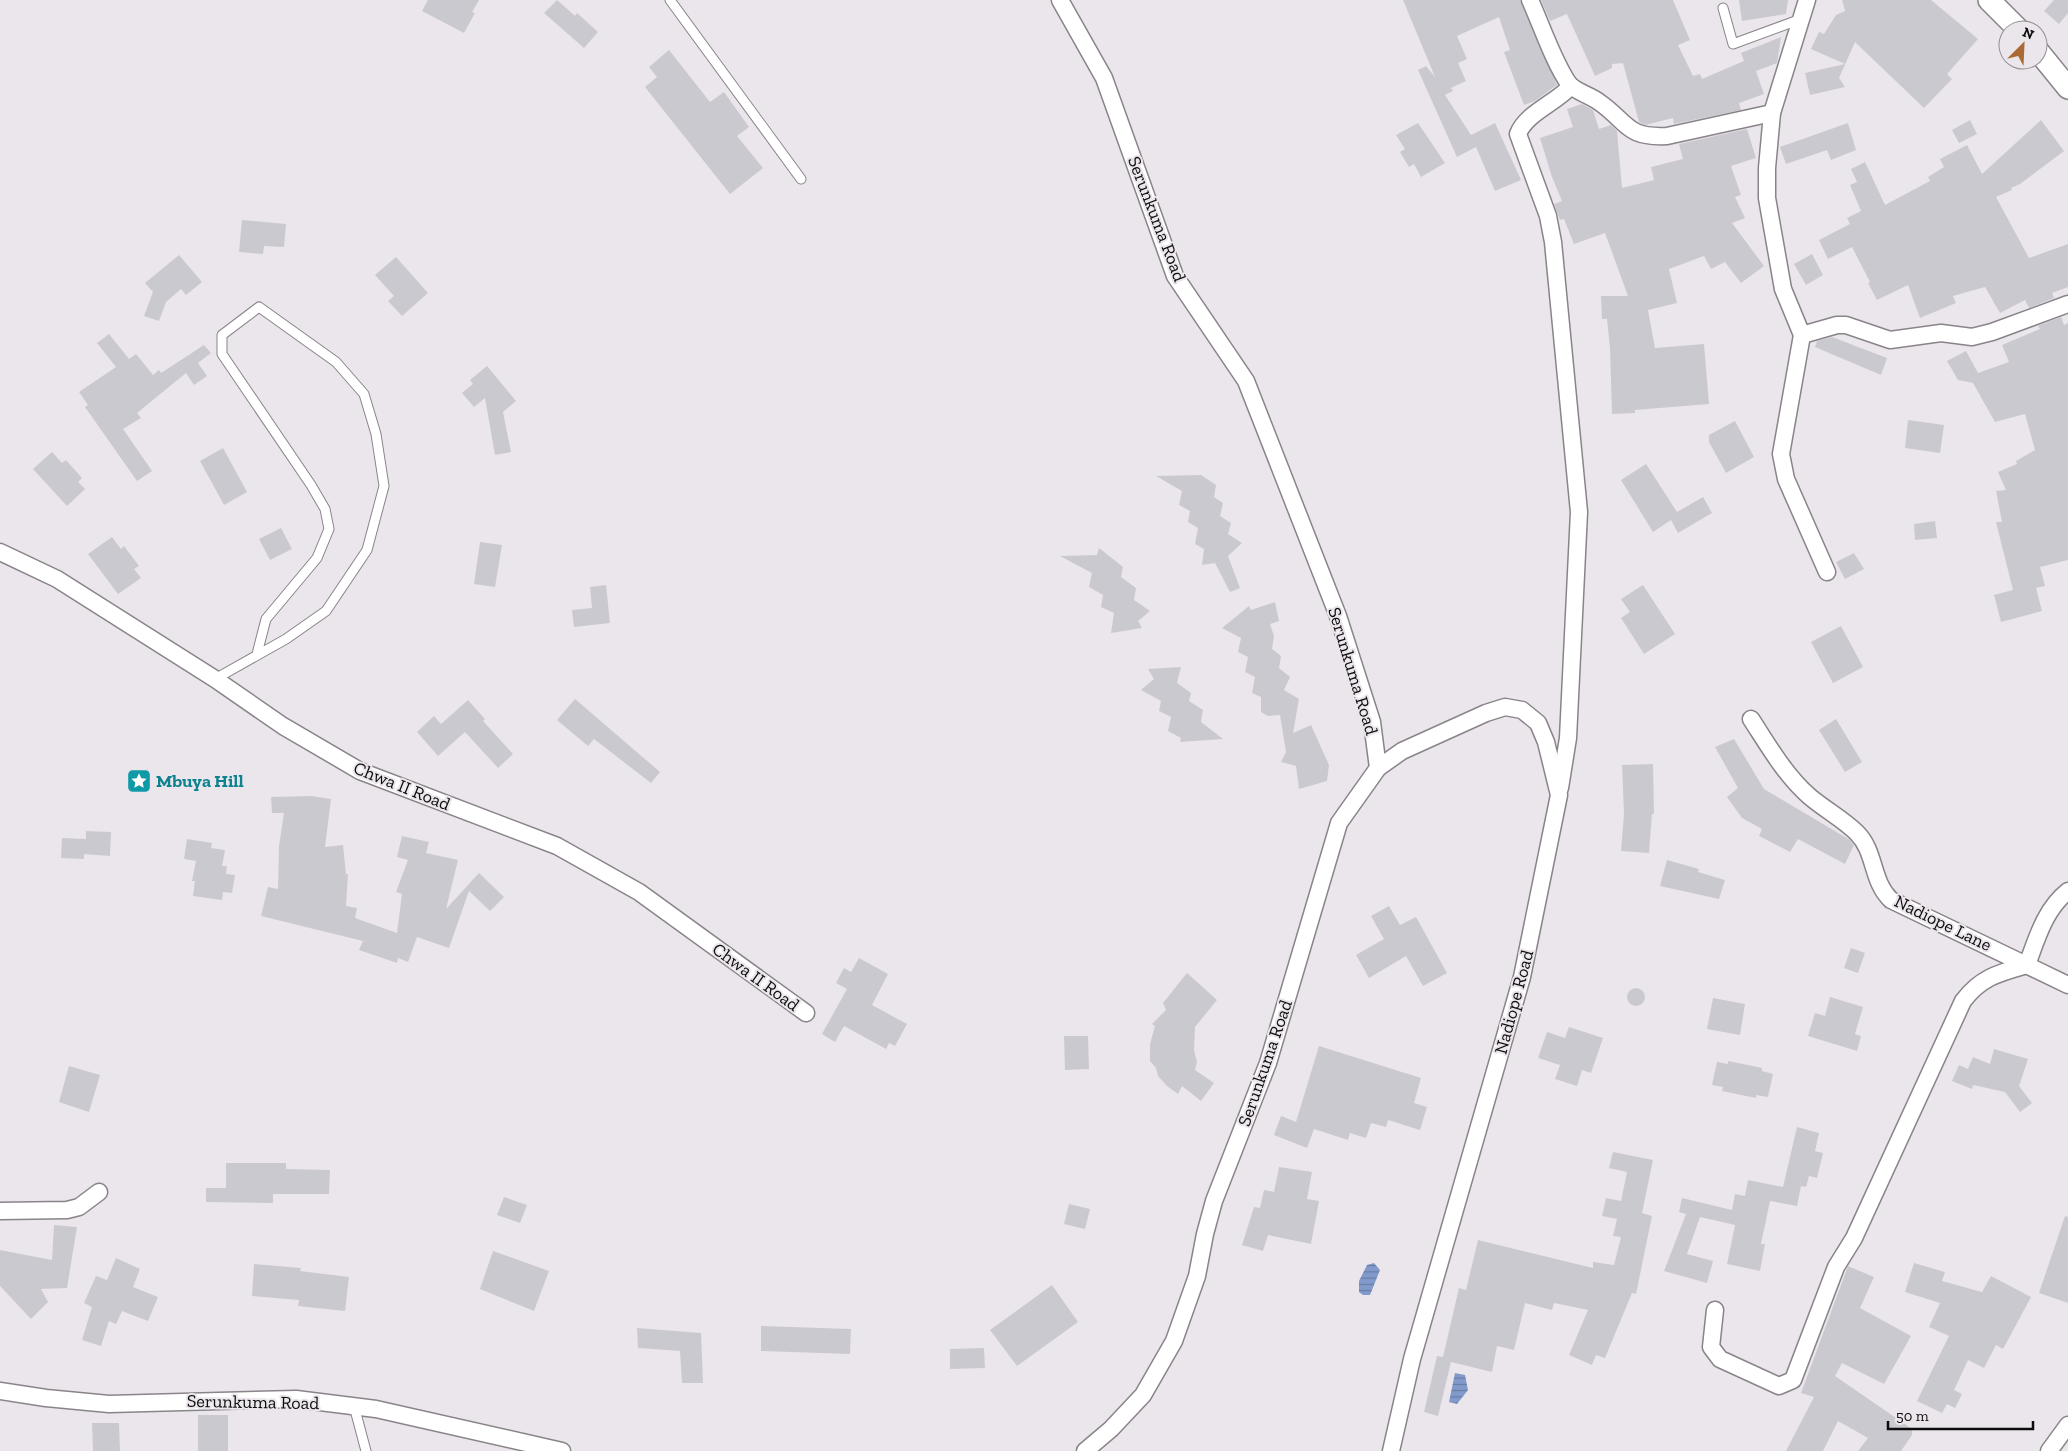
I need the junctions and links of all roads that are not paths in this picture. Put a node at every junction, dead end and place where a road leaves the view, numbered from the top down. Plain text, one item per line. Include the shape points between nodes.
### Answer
1 (670, 0) edge
2 (1060, 0) edge
3 (1530, 0) edge
4 (1806, 0) edge
5 (1990, 0) edge
6 (1723, 8) dead end
7 (1802, 19) junction
8 (2009, 20) edge
9 (2048, 63) edge
10 (1571, 86) junction
11 (2068, 88) edge
12 (1772, 113) junction
13 (800, 179) dead end
14 (2068, 304) edge
15 (1802, 335) junction
16 (0, 552) edge
17 (1827, 572) dead end
18 (257, 654) junction
19 (216, 679) junction
20 (1751, 720) dead end
21 (1378, 768) junction
22 (1559, 795) junction
23 (2068, 891) edge
24 (2027, 965) junction
25 (2068, 985) edge
26 (806, 1013) dead end
27 (99, 1192) dead end
28 (0, 1211) edge
29 (1715, 1310) dead end
30 (0, 1391) edge
31 (354, 1406) junction
32 (2068, 1425) edge
33 (366, 1451) edge
34 (562, 1451) edge
35 (1085, 1451) edge
36 (1391, 1451) edge
37 (2049, 1451) edge

1 - 13 lane
2 - 21 street, Serunkuma Road via 1104,78 1175,276 1246,381 1338,616 1372,722
3 - 10 street
4 - 7 street
5 - 8 street
6 - 7 lane via 1733,44
7 - 12 street
9 - 11 street
10 - 12 street via 1599,101 1626,127 1651,137
10 - 22 street via 1526,122 1518,134 1548,216 1553,242 1579,512 1568,738
12 - 15 street via 1767,168 1768,206 1782,289
14 - 15 street via 1972,337 1941,333 1890,340 1846,324
15 - 17 street via 1781,454 1786,479
16 - 19 street, Chwa II Road via 57,579
18 - 18 lane via 286,639 326,611 367,550 384,486 376,434 364,394 336,362 259,307 222,335 222,354 326,509 329,529 316,558 266,619
18 - 19 lane
19 - 26 street, Chwa II Road via 283,726 360,771 557,846 638,892
20 - 24 street, Nadiope Lane via 1807,795 1857,834 1869,850 1876,879 1887,896
21 - 22 street, Nadiope Road via 1402,751 1505,707 1522,710 1538,723
21 - 35 street, Serunkuma Road via 1339,823 1268,1063 1214,1201 1197,1276 1174,1341 1143,1395
22 - 36 street, Nadiope Road via 1522,977 1412,1359
23 - 24 street via 2054,903 2045,918
24 - 25 street, Nadiope Lane
24 - 29 street via 1992,975 1973,987 1963,1001 1854,1238 1836,1267 1793,1380 1779,1386 1720,1359 1710,1348
27 - 28 street via 79,1207 67,1210
30 - 31 street, Serunkuma Road via 109,1404 296,1399
31 - 33 lane
31 - 34 street, Serunkuma Road
32 - 37 street

